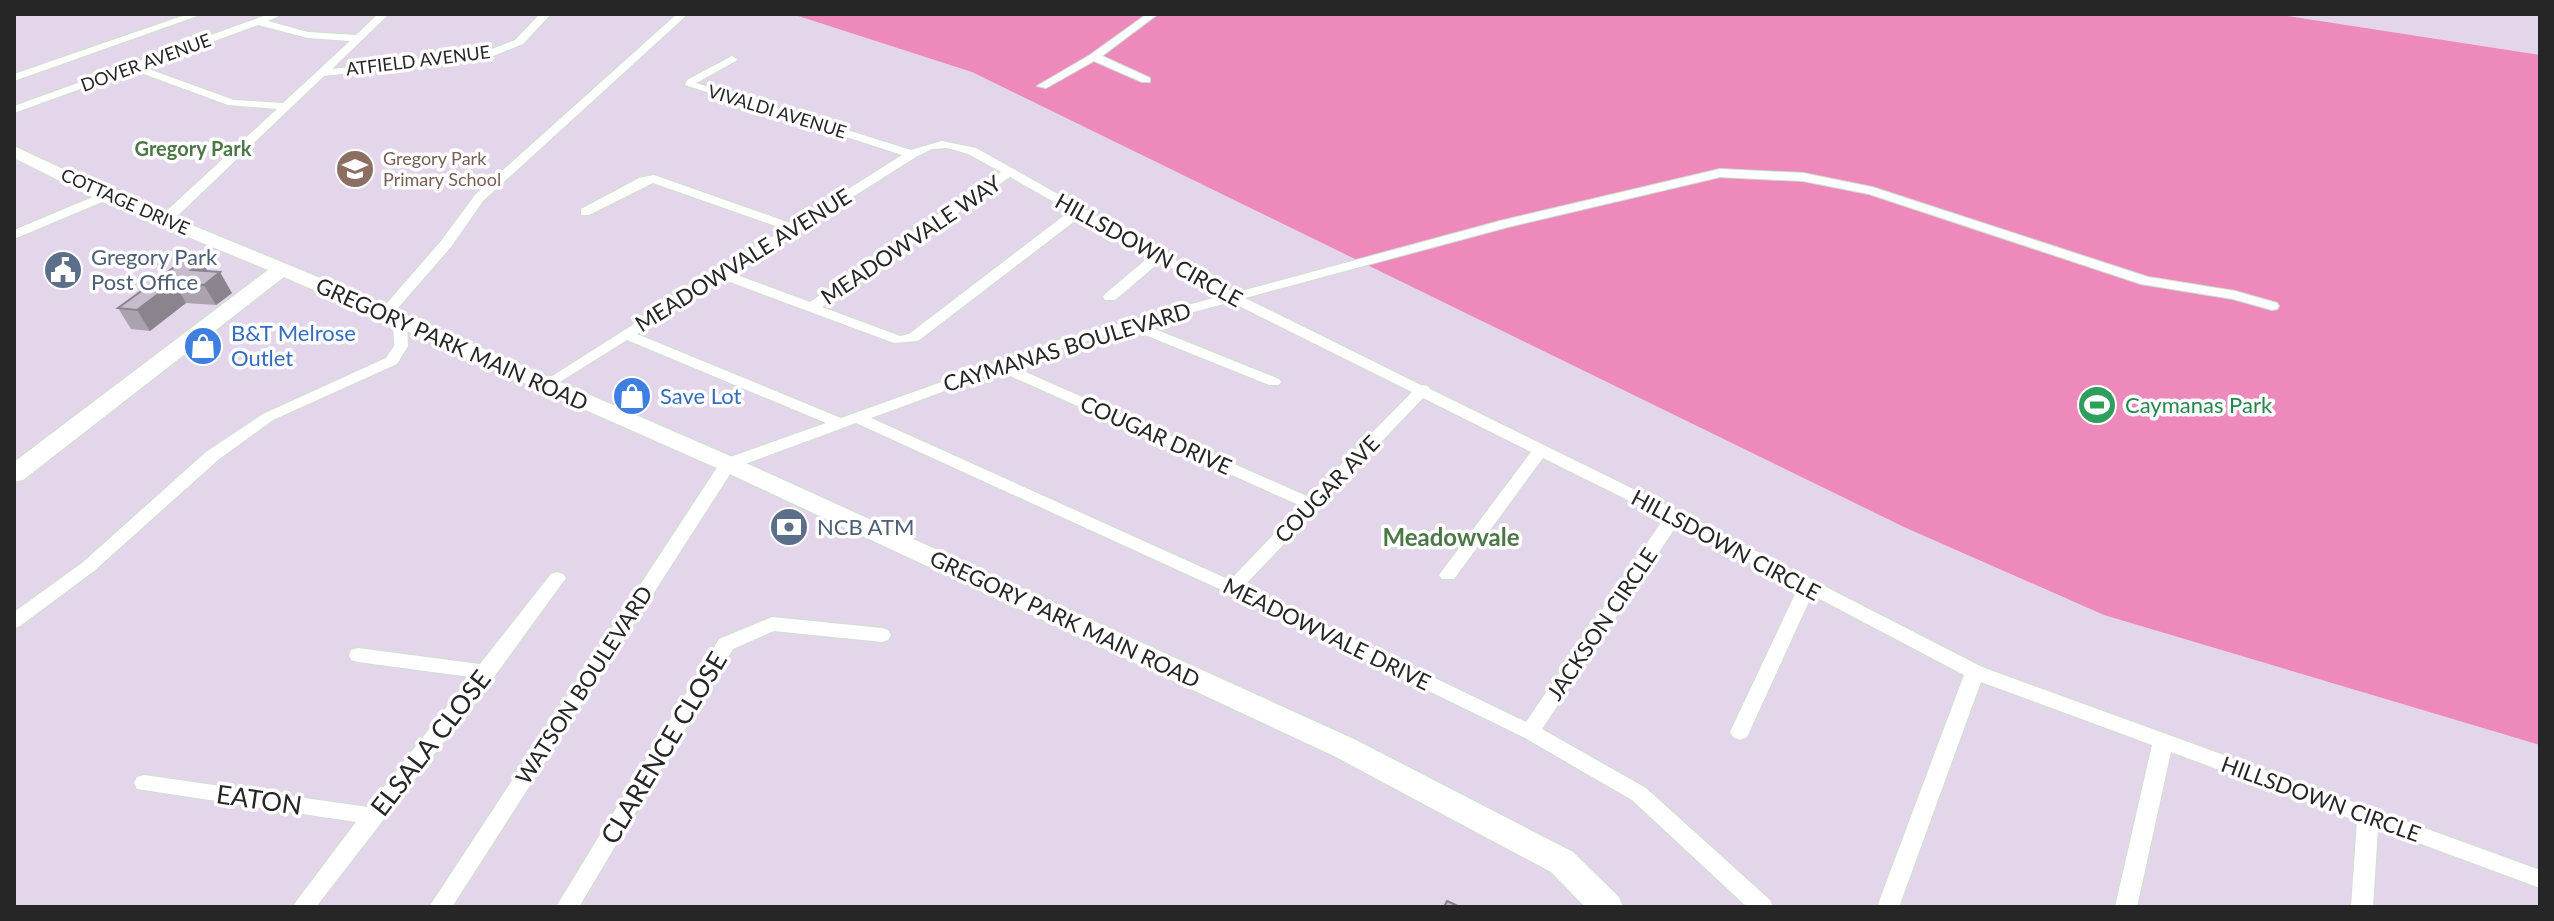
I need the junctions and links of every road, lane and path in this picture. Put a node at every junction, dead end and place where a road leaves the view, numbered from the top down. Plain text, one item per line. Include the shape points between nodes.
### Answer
1 (198, 14) edge
2 (278, 14) edge
3 (384, 14) edge
4 (546, 14) edge
5 (683, 14) edge
6 (1153, 14) edge
7 (259, 22) junction
8 (358, 38) junction
9 (1094, 57) junction
10 (732, 59) dead end
11 (134, 67) junction
12 (324, 73) junction
13 (14, 78) edge
14 (1146, 80) dead end
15 (1042, 86) dead end
16 (285, 106) junction
17 (14, 110) edge
18 (943, 141) joint
19 (14, 151) edge
20 (912, 154) junction
21 (1010, 172) junction
22 (105, 196) junction
23 (1079, 211) junction
24 (585, 212) dead end
25 (166, 219) junction
26 (793, 228) junction
27 (14, 235) edge
28 (1159, 256) junction
29 (280, 271) junction
30 (721, 274) junction
31 (1110, 297) dead end
32 (1234, 298) junction
33 (2272, 306) dead end
34 (812, 307) junction
35 (392, 317) junction
36 (1130, 324) junction
37 (625, 334) junction
38 (999, 366) junction
39 (1274, 382) dead end
40 (545, 385) junction
41 (1423, 389) junction
42 (848, 420) junction
43 (1541, 449) junction
44 (728, 464) junction
45 (14, 474) edge
46 (1312, 505) junction
47 (1674, 516) junction
48 (1448, 575) dead end
49 (557, 578) dead end
50 (1232, 588) junction
51 (1807, 588) junction
52 (14, 621) edge
53 (882, 635) dead end
54 (358, 655) dead end
55 (487, 672) junction
56 (1975, 672) junction
57 (1530, 732) junction
58 (1740, 732) dead end
59 (2163, 741) junction
60 (144, 783) dead end
61 (374, 816) junction
62 (2368, 816) junction
63 (2540, 879) edge
64 (303, 907) edge
65 (440, 907) edge
66 (567, 907) edge
67 (1607, 907) edge
68 (1762, 907) edge
69 (1888, 907) edge
70 (2126, 907) edge
71 (2362, 907) edge

1 - 13 street
2 - 7 street, DOVER AVENUE
3 - 8 street
4 - 12 street, ATFIELD AVENUE via 519,42 489,54
5 - 35 street via 479,198
6 - 9 street
7 - 8 street via 308,35
7 - 11 street, DOVER AVENUE
8 - 12 street
9 - 14 street
9 - 15 street
10 - 20 street, VIVALDI AVENUE via 690,85
11 - 16 street via 232,103
11 - 17 street, DOVER AVENUE
12 - 16 street
16 - 25 street
18 - 20 street, MEADOWVALE AVENUE
18 - 21 street, HILLSDOWN CIRCLE
19 - 22 street, COTTAGE DRIVE
20 - 26 street, MEADOWVALE AVENUE
21 - 23 street, HILLSDOWN CIRCLE
21 - 34 street, MEADOWVALE WAY
22 - 25 street, COTTAGE DRIVE
22 - 27 street
23 - 28 street, HILLSDOWN CIRCLE
23 - 34 street via 913,338 899,340
24 - 26 street via 654,179
25 - 29 street, COTTAGE DRIVE
26 - 30 street, MEADOWVALE AVENUE
28 - 31 street
28 - 32 street, HILLSDOWN CIRCLE
29 - 35 street, GREGORY PARK MAIN ROAD
29 - 45 street
30 - 34 street
30 - 37 street, MEADOWVALE AVENUE
32 - 33 street, CAYMANAS BOULEVARD via 1505,224 1720,173 1803,177 1872,191 2146,281
32 - 36 street, CAYMANAS BOULEVARD
32 - 41 street, HILLSDOWN CIRCLE
35 - 40 street, GREGORY PARK MAIN ROAD
35 - 52 street via 401,346 392,361 268,417 212,456 88,567
36 - 38 street, CAYMANAS BOULEVARD
36 - 39 street
37 - 40 street, MEADOWVALE AVENUE
37 - 42 street, MEADOWVALE DRIVE
38 - 42 street, CAYMANAS BOULEVARD
38 - 46 street, COUGAR DRIVE
40 - 44 street, GREGORY PARK MAIN ROAD
41 - 43 street, HILLSDOWN CIRCLE
41 - 46 street, COUGAR AVE
42 - 44 street, CAYMANAS BOULEVARD
42 - 50 street, MEADOWVALE DRIVE
43 - 47 street, HILLSDOWN CIRCLE
43 - 48 street
44 - 65 street, WATSON BOULEVARD
44 - 67 street, GREGORY PARK MAIN ROAD via 1345,748 1562,862
46 - 50 street, COUGAR AVE
47 - 51 street, HILLSDOWN CIRCLE
47 - 57 street, JACKSON CIRCLE
49 - 55 street, ELSALA CLOSE
50 - 57 street, MEADOWVALE DRIVE
51 - 56 street, HILLSDOWN CIRCLE
51 - 58 street
53 - 66 street, CLARENCE CLOSE via 772,624 726,644
54 - 55 street
55 - 61 street, ELSALA CLOSE
56 - 59 street, HILLSDOWN CIRCLE
56 - 69 street
57 - 68 street, MEADOWVALE DRIVE via 1639,794
59 - 62 street, HILLSDOWN CIRCLE
59 - 70 street
60 - 61 street, EATON
61 - 64 street, ELSALA CLOSE
62 - 63 street, HILLSDOWN CIRCLE
62 - 71 street

